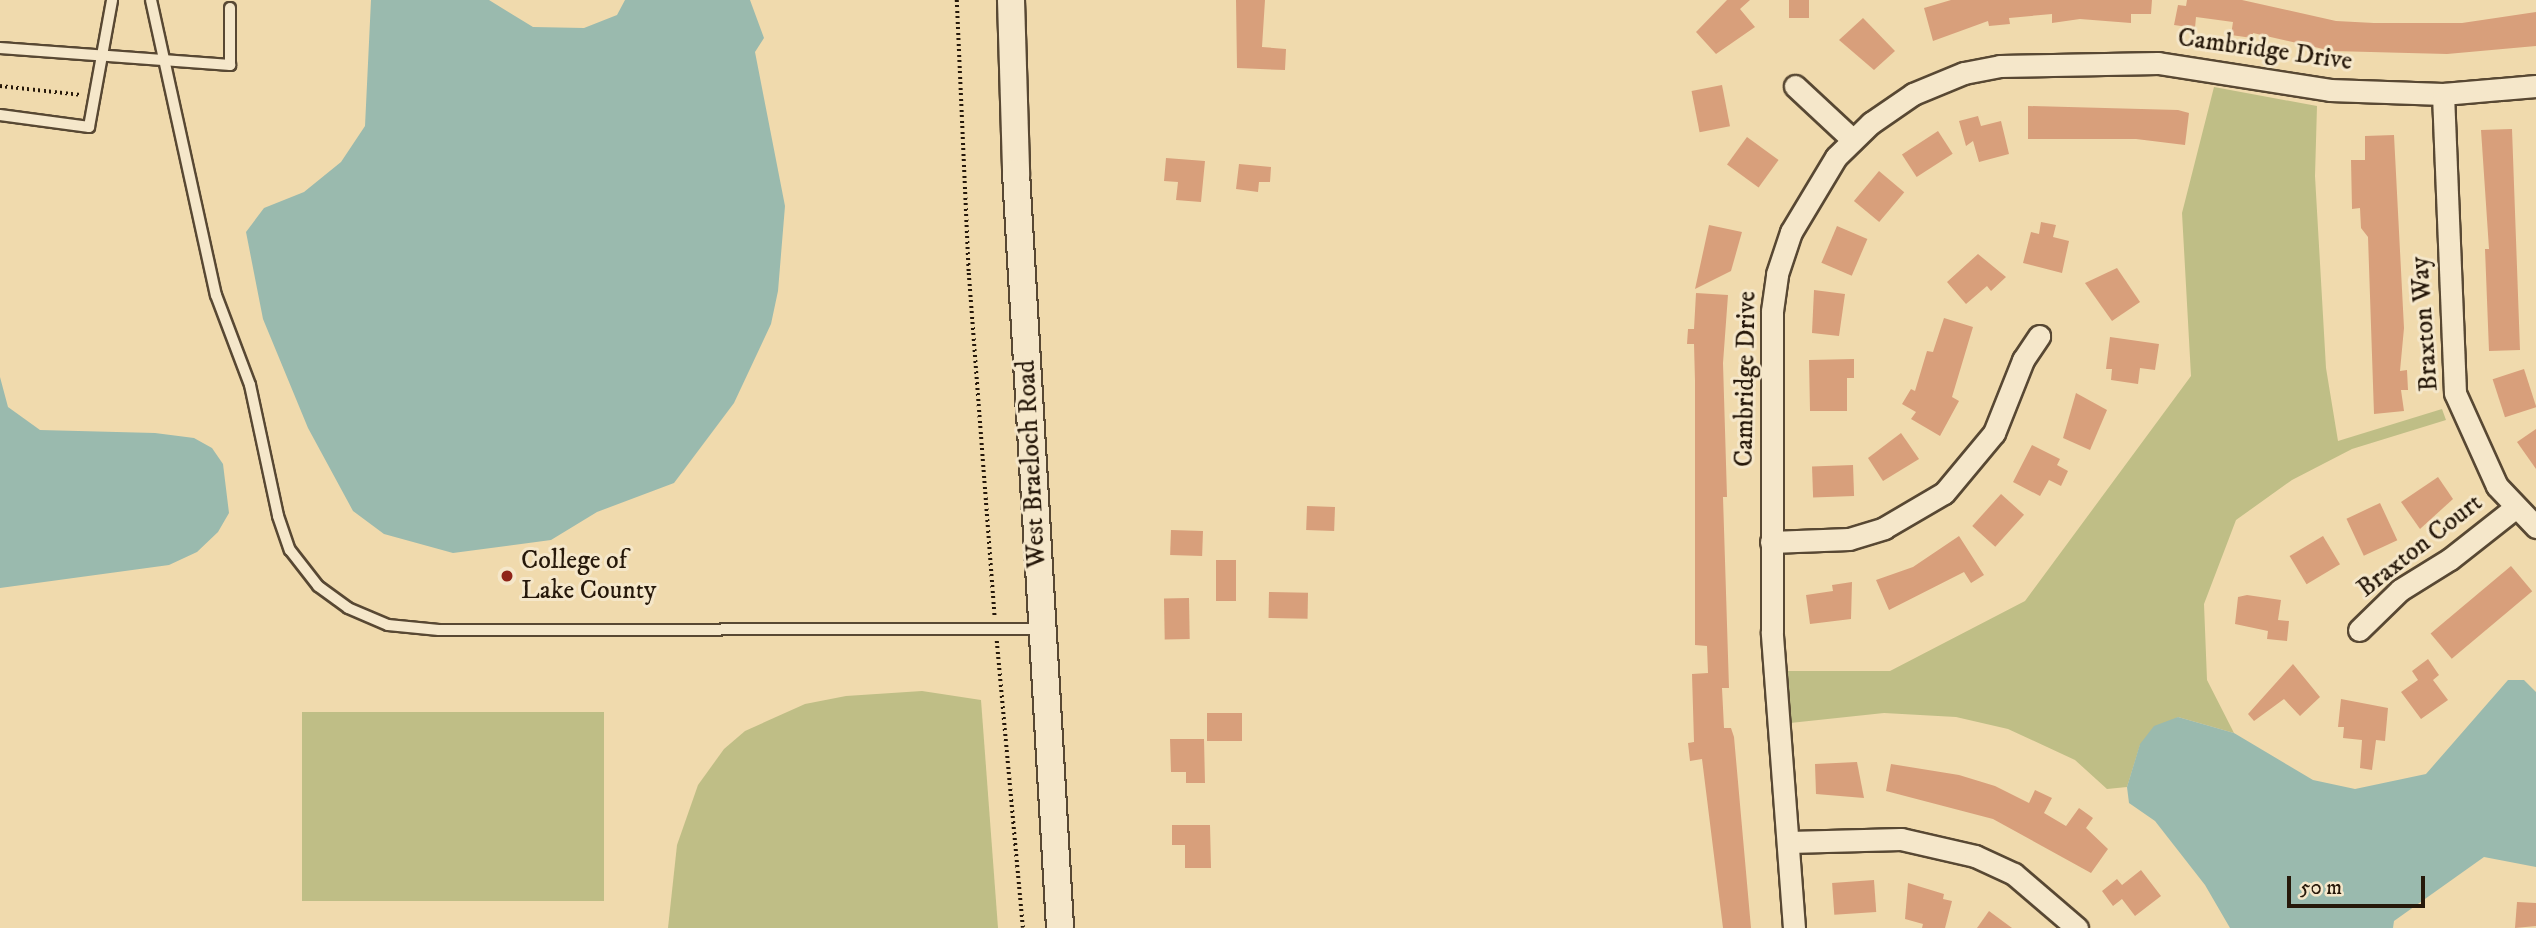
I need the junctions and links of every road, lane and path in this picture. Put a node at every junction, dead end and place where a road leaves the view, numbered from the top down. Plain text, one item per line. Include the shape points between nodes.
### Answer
1 (112, 0) edge
2 (151, 0) edge
3 (957, 0) edge
4 (1011, 0) edge
5 (230, 8) dead end
6 (0, 48) edge
7 (102, 57) junction
8 (165, 63) junction
9 (1795, 86) dead end
10 (2536, 86) edge
11 (2443, 94) junction
12 (0, 115) edge
13 (1853, 140) junction
14 (2039, 336) dead end
15 (2516, 507) junction
16 (2536, 527) edge
17 (1771, 542) junction
18 (996, 629) junction
19 (1041, 629) junction
20 (2360, 629) dead end
21 (1789, 842) junction
22 (1023, 928) edge
23 (1060, 928) edge
24 (1794, 928) edge
25 (2077, 928) edge

1 - 7 lane
2 - 8 lane
3 - 18 path via 959,116
4 - 19 street, West Braeloch Road
5 - 8 lane via 230,65
6 - 7 lane
7 - 8 lane
7 - 12 lane via 89,127
8 - 18 lane via 216,295 250,385 278,516 290,551 318,586 348,608 388,625 439,630
9 - 13 street
10 - 11 street, Cambridge Drive
11 - 13 street, Cambridge Drive via 2330,90 2158,64 2000,66 1964,73 1913,94
11 - 15 street, Braxton Way via 2455,393 2497,485
13 - 17 street, Cambridge Drive via 1812,192 1777,274 1772,311
14 - 17 street via 2023,360 1994,433 1944,493 1894,523 1849,539
15 - 16 street, Braxton Way
15 - 20 street, Braxton Court via 2450,559 2400,590
17 - 21 street, Cambridge Drive via 1772,632
18 - 19 lane
18 - 22 path
19 - 23 street, West Braeloch Road
21 - 24 street, Cambridge Drive
21 - 25 street via 1901,839 1975,856 2014,874

